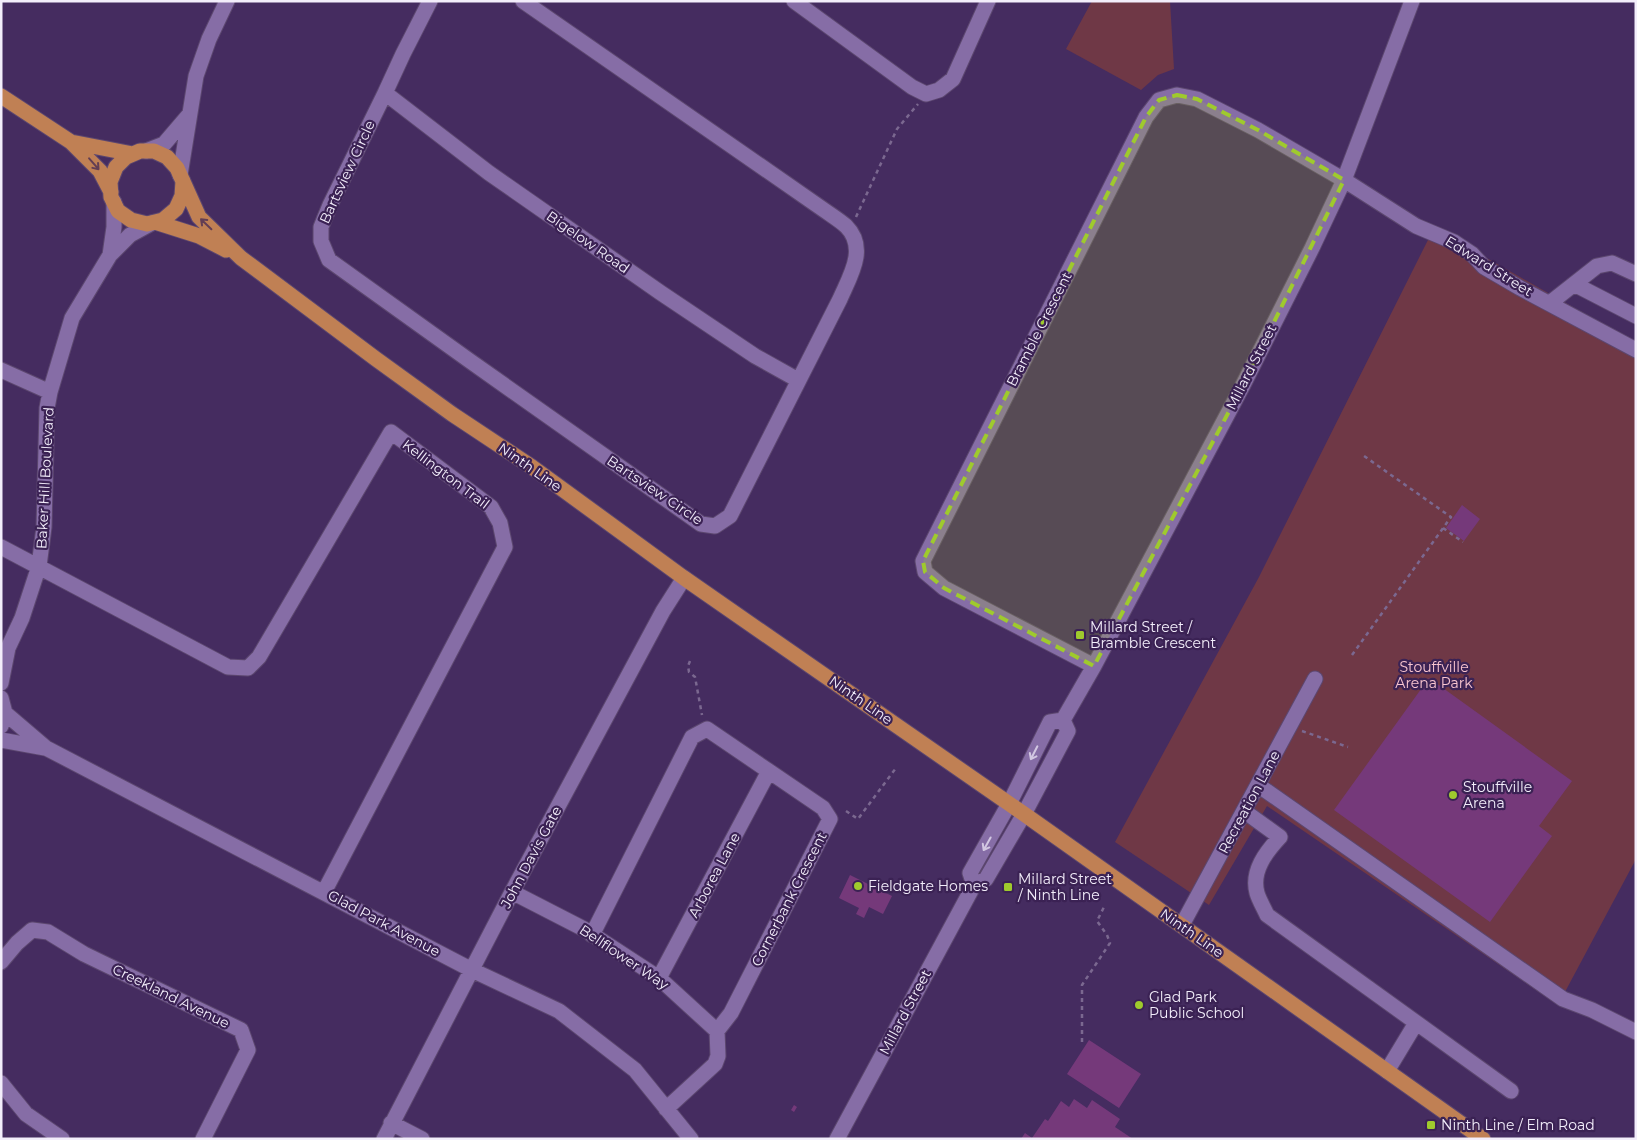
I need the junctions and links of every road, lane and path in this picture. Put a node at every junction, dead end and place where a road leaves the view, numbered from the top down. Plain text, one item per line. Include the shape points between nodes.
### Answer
1 (227, 1) edge
2 (430, 1) edge
3 (523, 1) edge
4 (794, 1) edge
5 (988, 1) edge
6 (1412, 1) edge
7 (385, 93) junction
8 (926, 94) junction
9 (1, 96) edge
10 (188, 116) junction
11 (72, 142) junction
12 (140, 153) junction
13 (181, 178) junction
14 (1344, 180) junction
15 (112, 197) junction
16 (154, 222) junction
17 (847, 227) junction
18 (110, 255) junction
19 (241, 258) junction
20 (1636, 274) edge
21 (1574, 284) junction
22 (1550, 303) junction
23 (1636, 316) edge
24 (1636, 350) edge
25 (1, 370) edge
26 (798, 380) junction
27 (50, 392) junction
28 (1364, 456) dead end
29 (1443, 528) junction
30 (1463, 542) dead end
31 (1, 547) edge
32 (39, 566) junction
33 (684, 578) junction
34 (4, 652) edge
35 (1352, 655) dead end
36 (690, 661) dead end
37 (1094, 666) junction
38 (1315, 679) dead end
39 (1, 683) edge
40 (1, 698) edge
41 (3, 720) edge
42 (1063, 720) junction
43 (1289, 726) junction
44 (707, 729) junction
45 (1, 740) edge
46 (1348, 747) dead end
47 (46, 748) junction
48 (896, 768) dead end
49 (769, 771) junction
50 (1258, 784) junction
51 (1009, 804) junction
52 (1244, 811) junction
53 (846, 812) dead end
54 (1024, 814) junction
55 (974, 885) junction
56 (324, 892) junction
57 (512, 892) junction
58 (1104, 905) dead end
59 (1182, 925) junction
60 (592, 935) junction
61 (1, 962) edge
62 (472, 970) junction
63 (660, 978) junction
64 (1416, 1023) junction
65 (717, 1031) junction
66 (1636, 1032) edge
67 (1082, 1042) dead end
68 (1387, 1071) junction
69 (1, 1083) edge
70 (1511, 1091) dead end
71 (666, 1109) junction
72 (392, 1123) junction
73 (1479, 1137) edge
74 (62, 1139) edge
75 (203, 1139) edge
76 (384, 1139) edge
77 (422, 1139) edge
78 (691, 1139) edge
79 (837, 1139) edge

1 - 10 street via 209,38 196,76
2 - 7 street, Bartsview Circle
3 - 17 street
4 - 8 street
5 - 8 street via 953,79 939,90
6 - 14 street, Millard Street
7 - 26 street, Bigelow Road via 489,173 660,293 755,356
7 - 26 street, Bartsview Circle via 321,227 321,241 330,260 701,524 714,526 730,516
8 - 17 path via 897,129 854,222
9 - 11 main road
10 - 12 street via 164,144
10 - 13 street
11 - 12 main road
11 -> 15 main road via 100,171
12 - 13 main road via 154,152 167,157
12 - 15 main road via 126,157 116,167 110,182
13 - 16 main road via 182,196 176,209 163,220
19 -> 13 main road, Ninth Line via 198,217
14 - 22 street, Edward Street via 1416,226 1454,242 1484,266
14 - 37 street, Millard Street via 1243,385
14 - 37 street, Bramble Crescent via 1197,99 1178,95 1159,100 1146,117 923,561 925,572 944,588
15 - 16 main road via 118,211 131,220 147,224
15 - 18 street, Baker Hill Boulevard via 114,227
16 - 18 street, Baker Hill Boulevard via 130,235
16 - 19 main road, Ninth Line via 199,236
17 - 26 street, Bartsview Circle via 857,254 854,267
18 - 27 street, Baker Hill Boulevard via 72,318
19 - 33 main road, Ninth Line via 452,414 532,467
20 - 21 street via 1612,263 1597,266
21 - 22 street
21 - 23 street
22 - 24 street, Edward Street
25 - 27 street
27 - 32 street, Baker Hill Boulevard via 44,527
28 - 29 path via 1451,517
29 - 30 path
29 - 35 path
31 - 32 street
32 - 34 street, Baker Hill Boulevard via 22,618
32 - 56 street, Kellington Trail via 228,667 248,668 259,657 391,432 491,506 500,523 505,547
33 - 51 main road, Ninth Line
33 - 57 street, John Davis Gate
34 - 39 street, Baker Hill Boulevard
36 - 44 path via 689,672 694,676
37 - 42 street, Millard Street
38 - 43 street, Recreation Lane
40 - 41 street
41 - 47 street, Glad Park Avenue
42 -> 51 street, Millard Street via 1050,722
42 - 54 street, Millard Street via 1068,731
43 - 46 path
43 - 50 street, Recreation Lane
44 - 49 street, Cornerbank Crescent
44 - 60 street via 692,737
45 - 47 street, Glad Park Avenue
47 - 56 street, Glad Park Avenue
48 - 53 path via 858,820
49 - 63 street, Arborea Lane
49 - 65 street, Cornerbank Crescent via 823,808 830,819 731,1013
50 - 52 street, Recreation Lane
50 - 66 street via 1564,999
51 - 54 main road, Ninth Line
51 -> 55 street, Millard Street via 970,873
52 - 59 street, Recreation Lane
52 - 64 street via 1280,837 1256,870 1256,892 1267,914
54 - 55 street, Millard Street via 986,878
54 - 59 main road, Ninth Line
55 - 79 street, Millard Street
56 - 62 street, Glad Park Avenue
57 - 60 street, Bellflower Way
57 - 62 street, John Davis Gate
58 - 67 path via 1097,921 1110,943 1082,985
59 - 68 main road, Ninth Line
60 - 63 street, Bellflower Way
61 - 75 street, Creekland Avenue via 32,930 48,932 84,954 242,1030 248,1050
62 - 71 street, Glad Park Avenue via 559,1011 635,1070
62 - 72 street, John Davis Gate
63 - 65 street, Bellflower Way
64 - 68 street
64 - 70 street
65 - 71 street via 718,1056 715,1064
68 - 73 main road, Ninth Line
69 - 74 street via 26,1114
71 - 78 street, Glad Park Avenue
72 - 76 street, John Davis Gate
72 - 77 street

